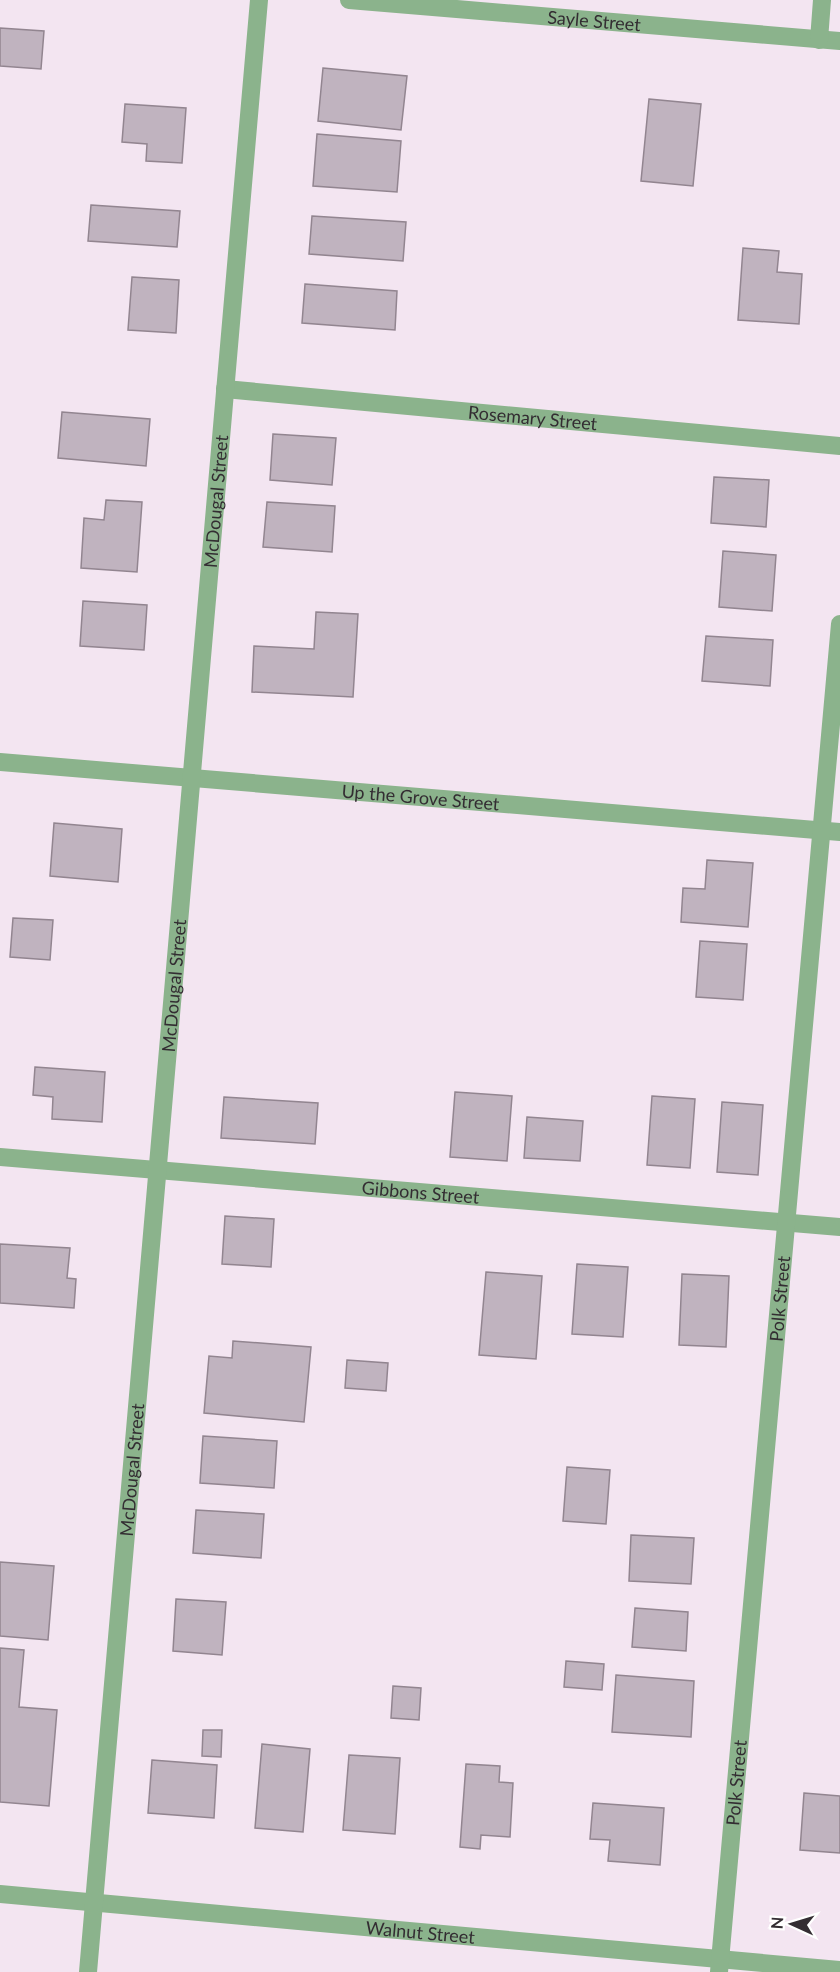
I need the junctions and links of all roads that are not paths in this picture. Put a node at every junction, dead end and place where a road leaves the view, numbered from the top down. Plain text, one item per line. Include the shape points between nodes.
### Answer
1 (259, 0) edge
2 (349, 0) edge
3 (822, 0) edge
4 (819, 40) junction
5 (840, 41) edge
6 (225, 389) junction
7 (840, 446) edge
8 (840, 624) edge
9 (0, 762) edge
10 (192, 778) junction
11 (831, 831) edge
12 (0, 1156) edge
13 (158, 1170) junction
14 (786, 1222) junction
15 (840, 1227) edge
16 (0, 1894) edge
17 (94, 1903) junction
18 (720, 1966) edge
19 (840, 1970) edge
20 (88, 1972) edge

1 - 6 street, McDougal Street
2 - 4 street, Sayle Street
3 - 4 street
4 - 5 street, Sayle Street
6 - 7 street, Rosemary Street
6 - 10 street, McDougal Street
8 - 11 street, Polk Street
9 - 10 street, Up the Grove Street
10 - 11 street, Up the Grove Street
10 - 13 street, McDougal Street
11 - 14 street, Polk Street
12 - 13 street, Gibbons Street
13 - 14 street, Gibbons Street
13 - 17 street, McDougal Street
14 - 15 street, Gibbons Street
14 - 18 street, Polk Street
16 - 17 street, Walnut Street
17 - 18 street, Walnut Street
17 - 20 street, McDougal Street
18 - 19 street, Walnut Street

